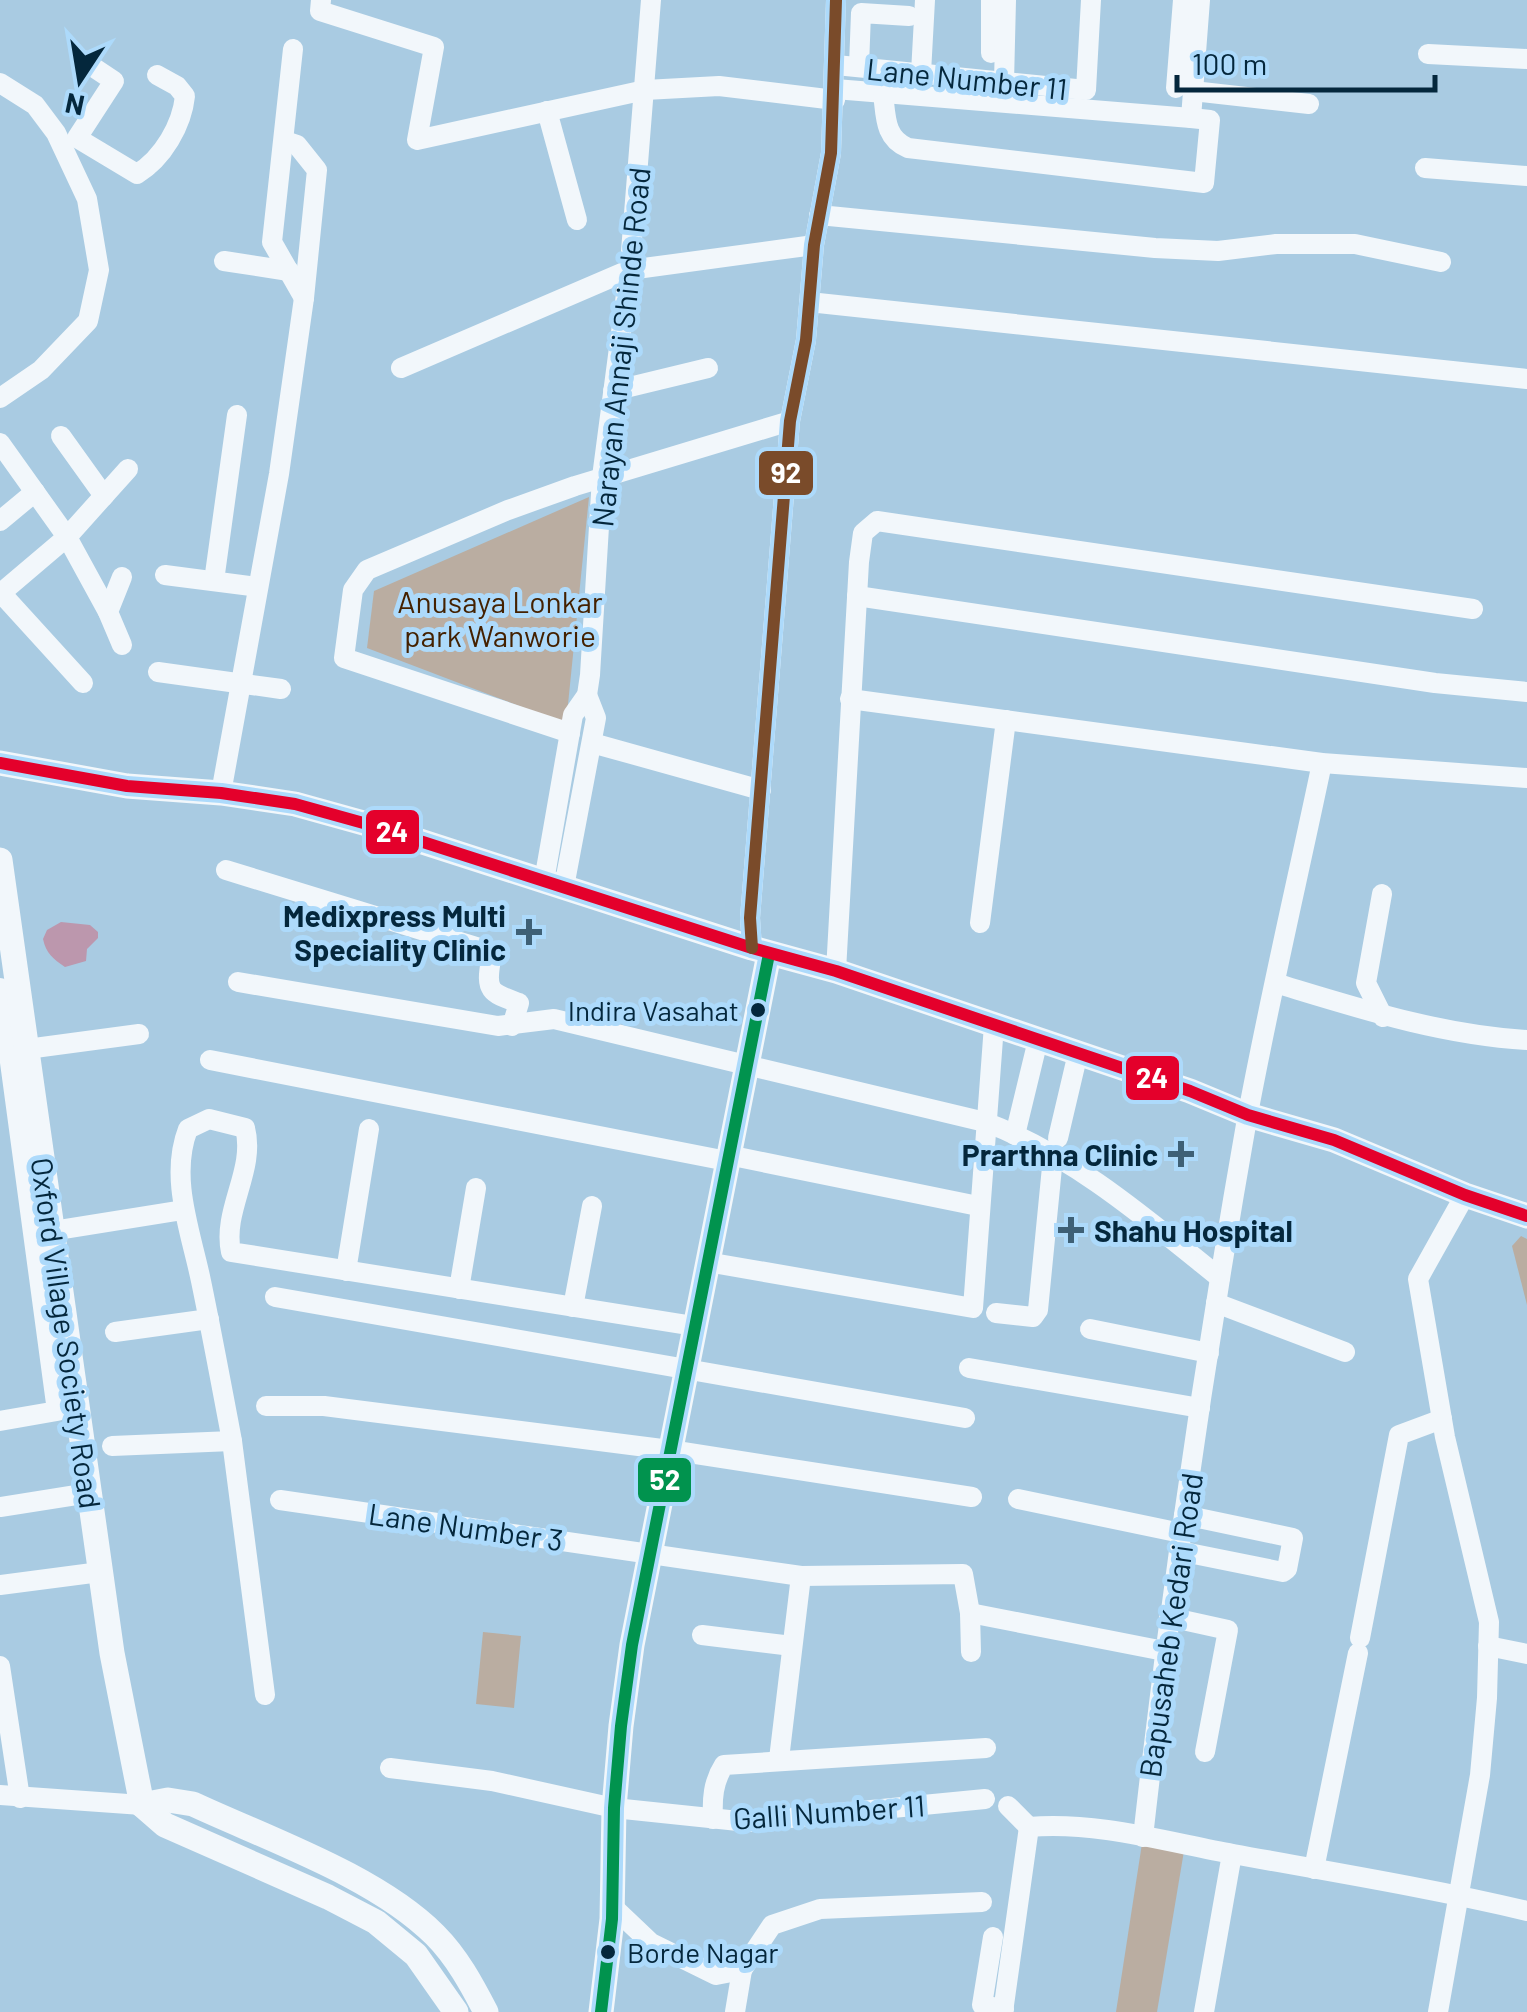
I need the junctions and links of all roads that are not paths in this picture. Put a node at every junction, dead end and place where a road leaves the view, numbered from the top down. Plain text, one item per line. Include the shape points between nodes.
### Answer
1 (320, 0) edge
2 (651, 0) edge
3 (836, 0) edge
4 (924, 0) edge
5 (992, 0) edge
6 (1006, 0) edge
7 (1091, 0) edge
8 (1183, 0) edge
9 (1200, 0) edge
10 (910, 16) dead end
11 (293, 49) dead end
12 (1428, 54) dead end
13 (81, 59) dead end
14 (1527, 60) edge
15 (836, 65) junction
16 (859, 66) junction
17 (921, 73) junction
18 (157, 75) dead end
19 (997, 81) junction
20 (0, 83) edge
21 (1184, 89) junction
22 (645, 90) junction
23 (883, 93) junction
24 (835, 95) junction
25 (1308, 104) dead end
26 (547, 111) junction
27 (1191, 118) junction
28 (284, 140) junction
29 (83, 142) junction
30 (68, 160) junction
31 (1424, 168) dead end
32 (1527, 176) edge
33 (819, 215) junction
34 (576, 220) dead end
35 (814, 245) junction
36 (224, 261) dead end
37 (1442, 262) dead end
38 (629, 270) junction
39 (289, 271) junction
40 (304, 298) junction
41 (809, 302) junction
42 (401, 368) dead end
43 (708, 368) dead end
44 (1527, 379) edge
45 (613, 391) junction
46 (0, 398) edge
47 (236, 415) dead end
48 (790, 421) junction
49 (61, 436) dead end
50 (0, 443) edge
51 (128, 468) dead end
52 (602, 477) junction
53 (35, 492) junction
54 (104, 496) junction
55 (0, 521) edge
56 (67, 537) junction
57 (165, 575) dead end
58 (122, 577) dead end
59 (214, 581) junction
60 (258, 587) junction
61 (0, 594) edge
62 (856, 596) junction
63 (1473, 609) dead end
64 (108, 612) junction
65 (122, 645) dead end
66 (158, 672) dead end
67 (82, 683) dead end
68 (239, 683) junction
69 (281, 690) dead end
70 (1527, 692) edge
71 (588, 695) junction
72 (850, 699) junction
73 (1006, 720) junction
74 (570, 733) junction
75 (592, 744) junction
76 (0, 763) edge
77 (1322, 764) junction
78 (1527, 778) edge
79 (761, 790) junction
80 (221, 793) junction
81 (0, 861) edge
82 (226, 870) dead end
83 (554, 884) junction
84 (1382, 894) dead end
85 (3, 910) edge
86 (980, 923) dead end
87 (760, 951) junction
88 (836, 971) junction
89 (238, 982) dead end
90 (1275, 983) junction
91 (0, 988) edge
92 (1383, 1017) junction
93 (994, 1025) junction
94 (512, 1026) junction
95 (139, 1034) dead end
96 (1038, 1040) junction
97 (1527, 1040) edge
98 (27, 1049) junction
99 (1078, 1053) junction
100 (210, 1060) dead end
101 (746, 1066) junction
102 (1248, 1115) junction
103 (985, 1122) junction
104 (369, 1128) dead end
105 (1015, 1135) junction
106 (1055, 1148) junction
107 (728, 1158) junction
108 (476, 1188) dead end
109 (1465, 1195) junction
110 (592, 1206) dead end
111 (978, 1206) junction
112 (183, 1210) junction
113 (1527, 1216) edge
114 (52, 1230) junction
115 (707, 1262) junction
116 (346, 1270) junction
117 (1220, 1278) junction
118 (460, 1289) junction
119 (275, 1297) dead end
120 (1216, 1304) junction
121 (573, 1307) junction
122 (996, 1313) dead end
123 (208, 1319) junction
124 (694, 1326) junction
125 (1090, 1329) dead end
126 (115, 1332) dead end
127 (1346, 1352) dead end
128 (1209, 1353) junction
129 (685, 1366) junction
130 (969, 1368) dead end
131 (266, 1406) dead end
132 (1200, 1408) junction
133 (67, 1409) junction
134 (965, 1418) dead end
135 (1442, 1418) junction
136 (0, 1422) edge
137 (232, 1441) junction
138 (112, 1446) dead end
139 (670, 1450) junction
140 (89, 1493) junction
141 (972, 1497) dead end
142 (1018, 1499) dead end
143 (280, 1500) dead end
144 (0, 1507) edge
145 (1181, 1533) junction
146 (652, 1552) junction
147 (100, 1572) junction
148 (801, 1576) junction
149 (0, 1585) edge
150 (970, 1613) junction
151 (1170, 1617) junction
152 (702, 1635) dead end
153 (792, 1646) junction
154 (1488, 1646) junction
155 (1164, 1650) junction
156 (971, 1652) dead end
157 (1527, 1654) edge
158 (0, 1666) edge
159 (264, 1695) dead end
160 (986, 1748) dead end
161 (1205, 1752) dead end
162 (779, 1759) junction
163 (390, 1768) dead end
164 (10, 1796) edge
165 (985, 1799) dead end
166 (142, 1805) junction
167 (1008, 1806) dead end
168 (614, 1808) junction
169 (713, 1819) junction
170 (1029, 1828) junction
171 (1143, 1837) junction
172 (1232, 1854) junction
173 (1314, 1869) junction
174 (1460, 1895) junction
175 (982, 1902) dead end
176 (612, 1906) junction
177 (1527, 1911) edge
178 (993, 1937) dead end
179 (742, 1970) junction
180 (1003, 2010) edge
181 (456, 2012) edge
182 (486, 2012) edge
183 (600, 2012) edge
184 (734, 2012) edge
185 (1204, 2012) edge
186 (1438, 2012) edge

1 - 26 street via 320,11 434,47 417,140
2 - 22 street, Narayan Annaji Shinde Road
3 - 15 street
4 - 17 street
5 - 19 street
6 - 19 street
7 - 19 street, Lane Number 11 via 1086,90
8 - 21 street
9 - 21 street
10 - 16 street via 861,13
11 - 28 street
12 - 14 street
13 - 29 street via 114,81 76,138
15 - 16 street, Lane Number 11
15 - 24 street, Lane Number 11
16 - 17 street, Lane Number 11
17 - 19 street, Lane Number 11
18 - 29 street via 184,96 183,117 151,163 137,174
20 - 30 street via 35,104
21 - 25 street
21 - 27 street
22 - 24 street via 719,86
22 - 26 street
22 - 38 street, Narayan Annaji Shinde Road
23 - 24 street
23 - 27 street
23 - 27 street via 889,132 908,148 1204,183 1210,120
24 - 33 street, Lane Number 11
26 - 34 street
28 - 39 street via 272,242
28 - 40 street via 297,145 317,170
29 - 30 street
30 - 46 street via 87,198 98,270 88,321 42,370
31 - 32 street
33 - 35 street, Lane Number 11
33 - 37 street via 1156,248 1354,244
35 - 38 street
35 - 41 street, Lane Number 11
36 - 39 street
38 - 42 street
38 - 45 street, Narayan Annaji Shinde Road
39 - 40 street
40 - 60 street
41 - 44 street
41 - 48 street, Lane Number 11
43 - 45 street
45 - 52 street, Narayan Annaji Shinde Road
47 - 59 street
48 - 52 street
48 - 79 street, Lane Number 11
49 - 54 street
50 - 53 street
51 - 54 street
52 - 71 street, Narayan Annaji Shinde Road
52 - 74 street via 367,570 353,590 346,641 344,658
53 - 55 street
53 - 56 street
54 - 56 street
56 - 61 street
56 - 64 street
57 - 59 street
58 - 64 street
59 - 60 street
60 - 68 street
61 - 67 street
62 - 63 street via 863,533 877,521
62 - 70 street
62 - 72 street
64 - 65 street
66 - 68 street
68 - 69 street
68 - 80 street
71 - 74 street, Narayan Annaji Shinde Road
71 - 75 street, Narayan Annaji Shinde Road via 596,718
72 - 73 street
72 - 88 street
73 - 77 street
73 - 86 street
74 - 83 street, Narayan Annaji Shinde Road
75 - 79 street
75 - 83 street, Narayan Annaji Shinde Road
76 - 80 street via 127,786
77 - 78 street
77 - 90 street, Bapusaheb Kedari Road
79 - 87 street, Lane Number 11 via 750,918
80 - 83 street via 324,812
81 - 85 street, Oxford Village Society Road
82 - 94 street via 483,949 492,960 490,989 519,1003
83 - 87 street
84 - 92 street via 1366,984
85 - 98 street, Oxford Village Society Road
87 - 88 street
87 - 101 street
88 - 93 street
89 - 94 street
90 - 92 street
90 - 102 street, Bapusaheb Kedari Road
91 - 133 street
92 - 97 street
93 - 96 street
93 - 103 street
94 - 101 street via 554,1018
95 - 98 street
96 - 99 street
96 - 105 street
98 - 114 street, Oxford Village Society Road
99 - 102 street
99 - 106 street
100 - 107 street
101 - 103 street
101 - 107 street
102 - 109 street via 1334,1140
102 - 117 street, Bapusaheb Kedari Road
103 - 105 street
103 - 111 street
104 - 116 street
105 - 106 street
106 - 117 street
106 - 122 street via 1038,1310 1033,1317
107 - 111 street
107 - 115 street
108 - 118 street
109 - 113 street
109 - 135 street via 1418,1280
110 - 121 street
111 - 115 street via 973,1308
112 - 114 street
112 - 116 street via 188,1129 208,1118 245,1128 250,1148 228,1235 231,1252
112 - 123 street
114 - 133 street, Oxford Village Society Road
115 - 124 street
116 - 118 street
117 - 120 street, Bapusaheb Kedari Road
118 - 121 street
119 - 129 street
120 - 127 street
120 - 128 street, Bapusaheb Kedari Road
121 - 124 street
123 - 126 street
123 - 137 street
124 - 129 street
125 - 128 street
128 - 132 street, Bapusaheb Kedari Road
129 - 134 street
129 - 139 street
130 - 132 street
131 - 139 street via 324,1406
132 - 145 street, Bapusaheb Kedari Road
133 - 136 street
133 - 140 street, Oxford Village Society Road
135 - 154 street via 1489,1622
135 - 173 street via 1399,1434
137 - 138 street
137 - 159 street
139 - 141 street
139 - 146 street
140 - 144 street
140 - 147 street, Oxford Village Society Road
142 - 145 street
143 - 146 street, Lane Number 3
145 - 145 street via 1282,1572 1293,1538
145 - 151 street, Bapusaheb Kedari Road
146 - 148 street, Lane Number 3
146 - 168 street via 632,1645
147 - 149 street
147 - 166 street, Oxford Village Society Road
148 - 150 street, Lane Number 3 via 964,1574
148 - 153 street
150 - 155 street
150 - 156 street
151 - 155 street, Bapusaheb Kedari Road
151 - 161 street via 1228,1630
152 - 153 street
153 - 162 street
154 - 157 street
154 - 174 street via 1480,1775
155 - 171 street, Bapusaheb Kedari Road
158 - 164 street
160 - 162 street
162 - 169 street via 724,1764 712,1794
163 - 168 street, Galli Number 11
164 - 166 street
165 - 169 street, Galli Number 11 via 748,1822
166 - 181 street via 165,1824 376,1922 416,1954
166 - 182 street via 192,1804 391,1900 435,1936
167 - 170 street
168 - 169 street, Galli Number 11
168 - 176 street
170 - 171 street via 1060,1824
170 - 180 street
171 - 172 street
172 - 173 street
172 - 185 street
173 - 174 street
174 - 177 street
174 - 186 street
175 - 179 street via 820,1909 772,1925
176 - 179 street via 651,1943 716,1975
176 - 183 street
178 - 180 street via 982,2005
179 - 184 street

